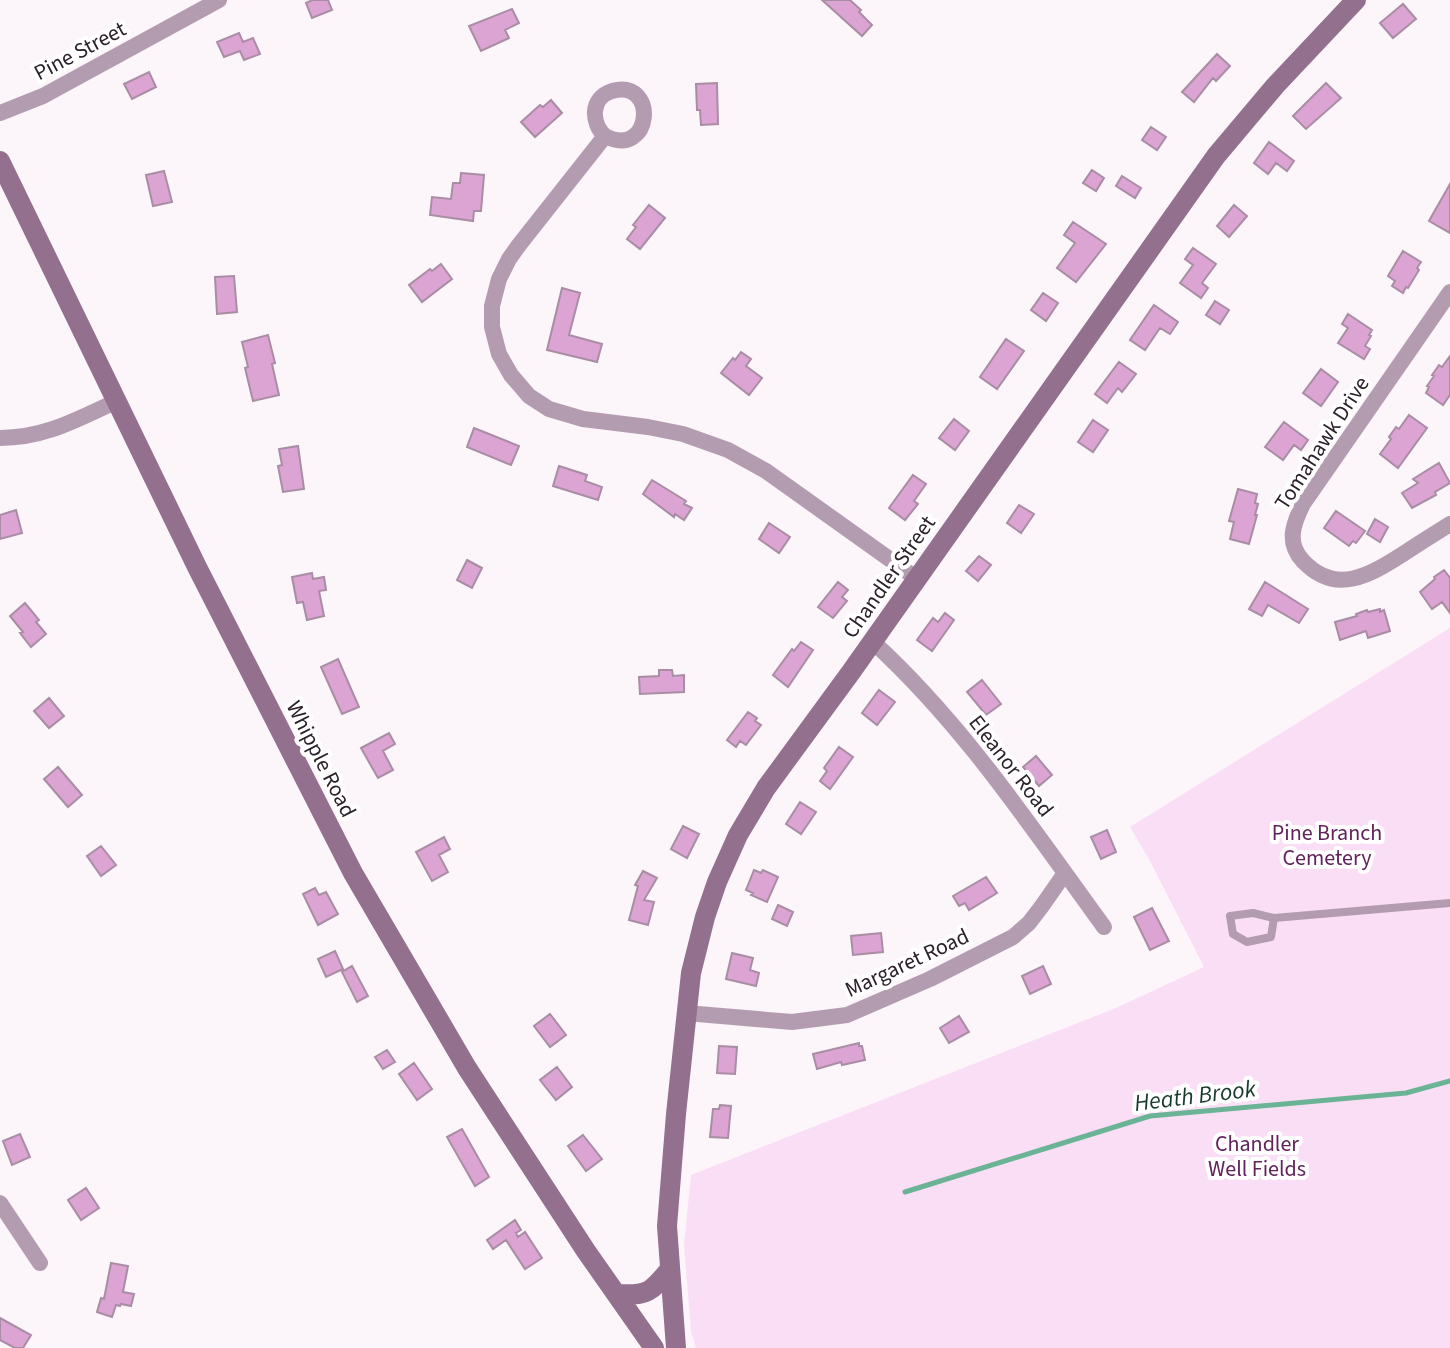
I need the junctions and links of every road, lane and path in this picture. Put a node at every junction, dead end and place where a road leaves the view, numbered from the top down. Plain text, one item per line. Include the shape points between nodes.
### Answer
1 (219, 0) edge
2 (1356, 0) edge
3 (0, 113) edge
4 (605, 136) dead end
5 (0, 161) edge
6 (1450, 292) edge
7 (117, 401) junction
8 (0, 438) edge
9 (1450, 524) edge
10 (916, 578) junction
11 (873, 642) junction
12 (1065, 873) junction
13 (1450, 903) edge
14 (1274, 918) junction
15 (1104, 927) dead end
16 (686, 1013) junction
17 (0, 1203) edge
18 (40, 1263) dead end
19 (670, 1269) junction
20 (617, 1294) junction
21 (654, 1348) edge
22 (676, 1348) edge

1 - 3 street, Pine Street via 43,96
2 - 10 main road, Chandler Street via 1216,156
4 - 10 street via 519,245 499,279 492,327 511,375 549,409 717,445 766,471
5 - 7 main road, Whipple Road
6 - 9 street, Tomahawk Drive via 1308,497 1292,540 1298,555 1318,574 1350,580 1384,566
7 - 8 street via 38,435
7 - 20 main road, Whipple Road via 353,873 467,1068
10 - 11 main road, Chandler Street
11 - 12 street, Eleanor Road via 930,698
11 - 16 main road, Chandler Street via 738,835 705,917
12 - 15 street, Eleanor Road
12 - 16 street, Margaret Road via 1013,937 847,1015 792,1022
13 - 14 lane
14 - 14 lane via 1253,913 1230,916 1233,934 1247,942 1271,937
16 - 19 main road, Chandler Street via 667,1226
17 - 18 street
19 - 20 main road via 653,1289 638,1296
19 - 22 main road, Chandler Street
20 - 21 main road, Whipple Road

